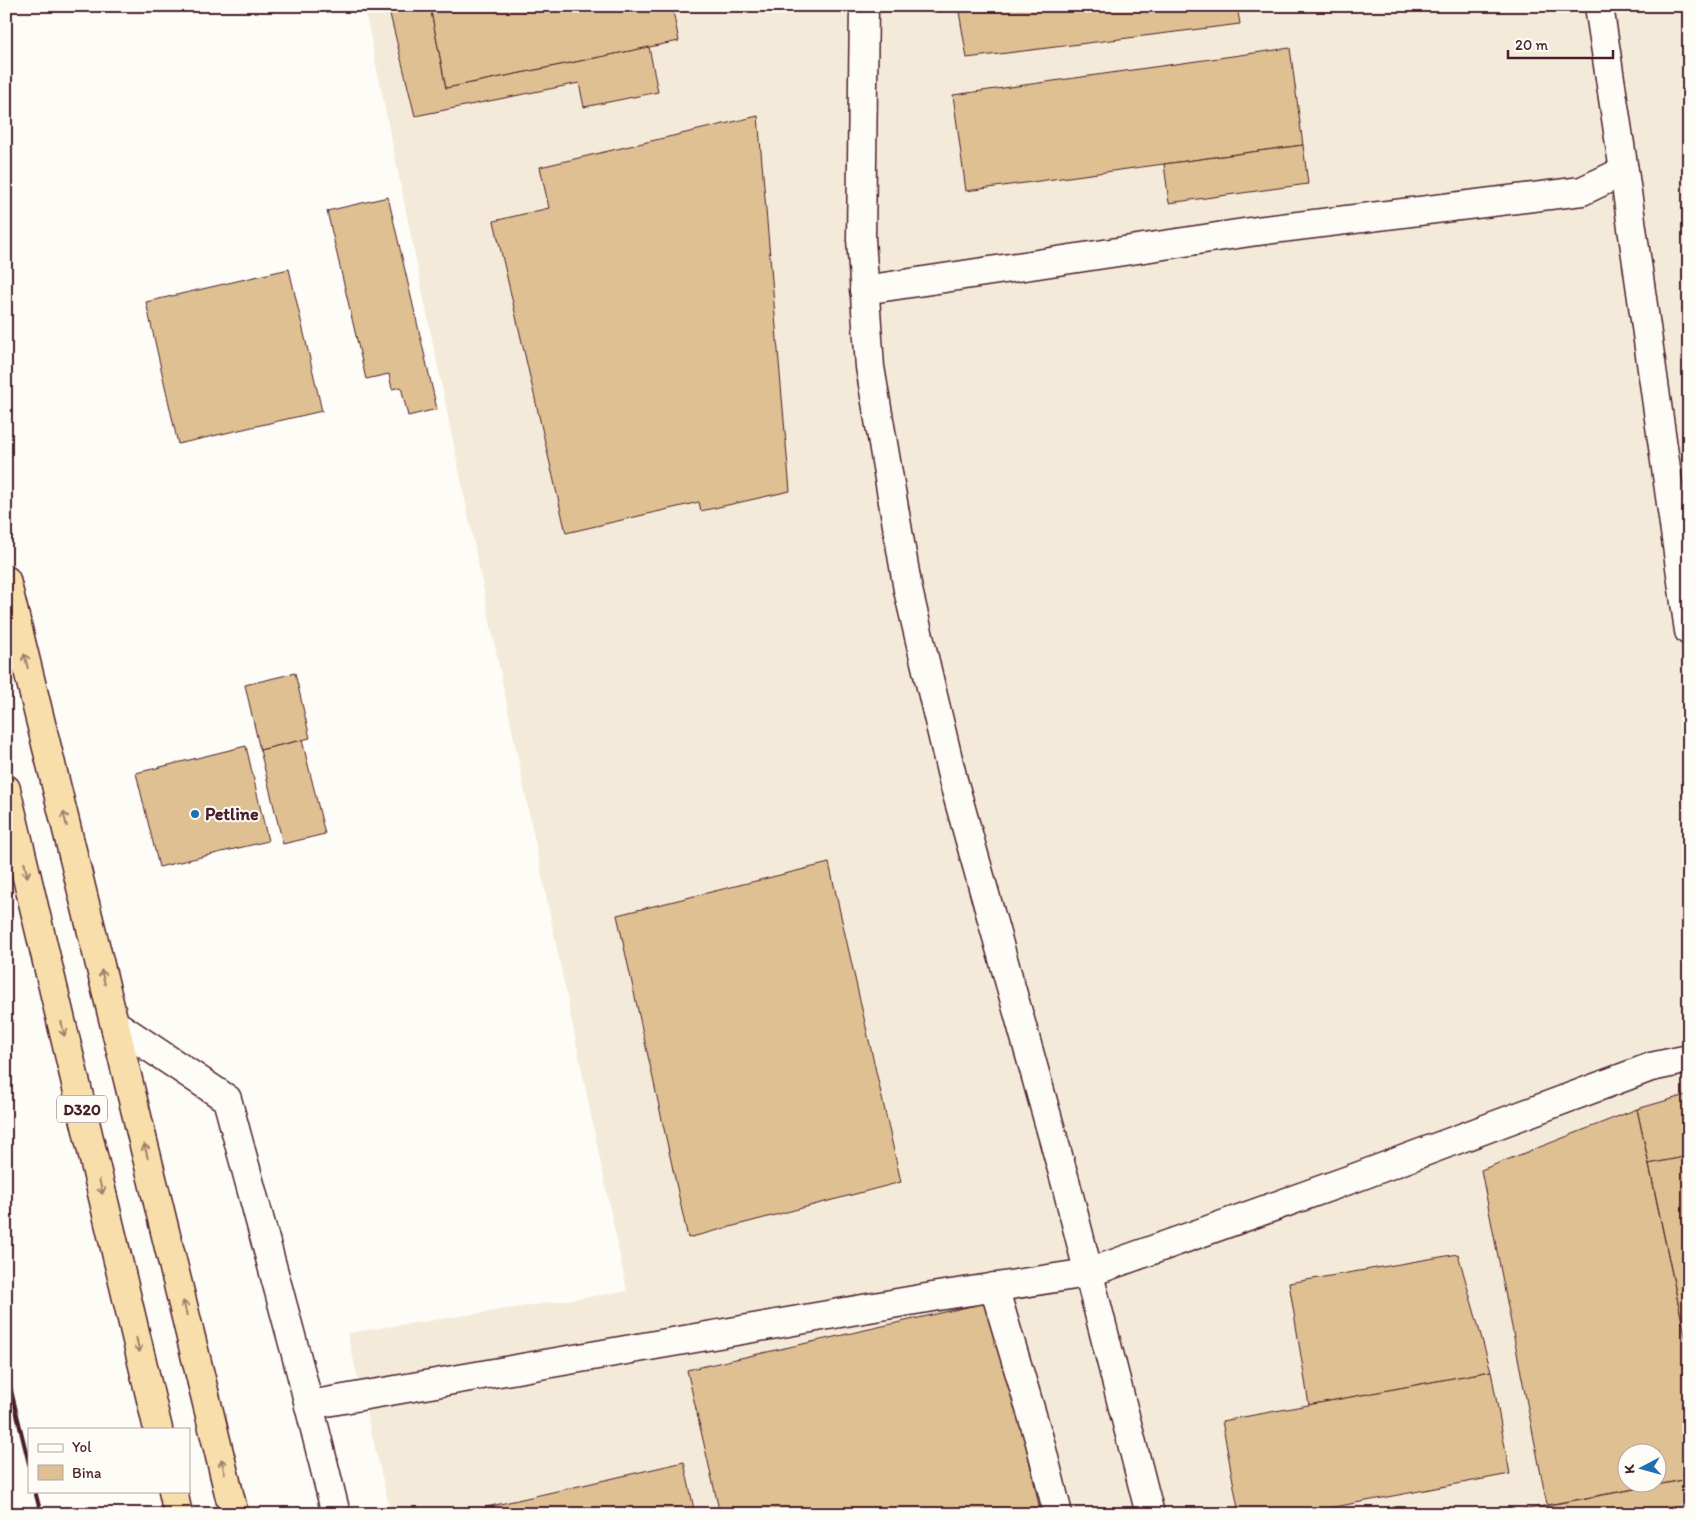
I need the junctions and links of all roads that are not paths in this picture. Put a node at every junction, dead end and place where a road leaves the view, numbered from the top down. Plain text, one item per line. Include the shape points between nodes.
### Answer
1 (864, 6) edge
2 (1599, 6) edge
3 (1624, 171) junction
4 (864, 290) junction
5 (6, 580) edge
6 (1689, 631) edge
7 (6, 789) edge
8 (115, 1024) junction
9 (1689, 1059) edge
10 (1088, 1273) junction
11 (994, 1287) junction
12 (309, 1406) junction
13 (158, 1428) edge
14 (173, 1492) edge
15 (178, 1514) edge
16 (234, 1514) edge
17 (336, 1514) edge
18 (1058, 1514) edge
19 (1150, 1514) edge

1 - 4 street
2 - 3 street
3 - 4 street via 1582,191 1257,231
3 - 6 street
4 - 10 street via 870,367 908,590 953,780
8 -> 5 highway, D320
7 -> 13 highway, D320
8 - 12 street via 227,1098
16 -> 8 highway, D320
9 - 10 street via 1651,1067
10 - 11 street
10 - 19 street
11 - 12 street
11 - 18 street
12 - 17 street
14 - 15 highway

